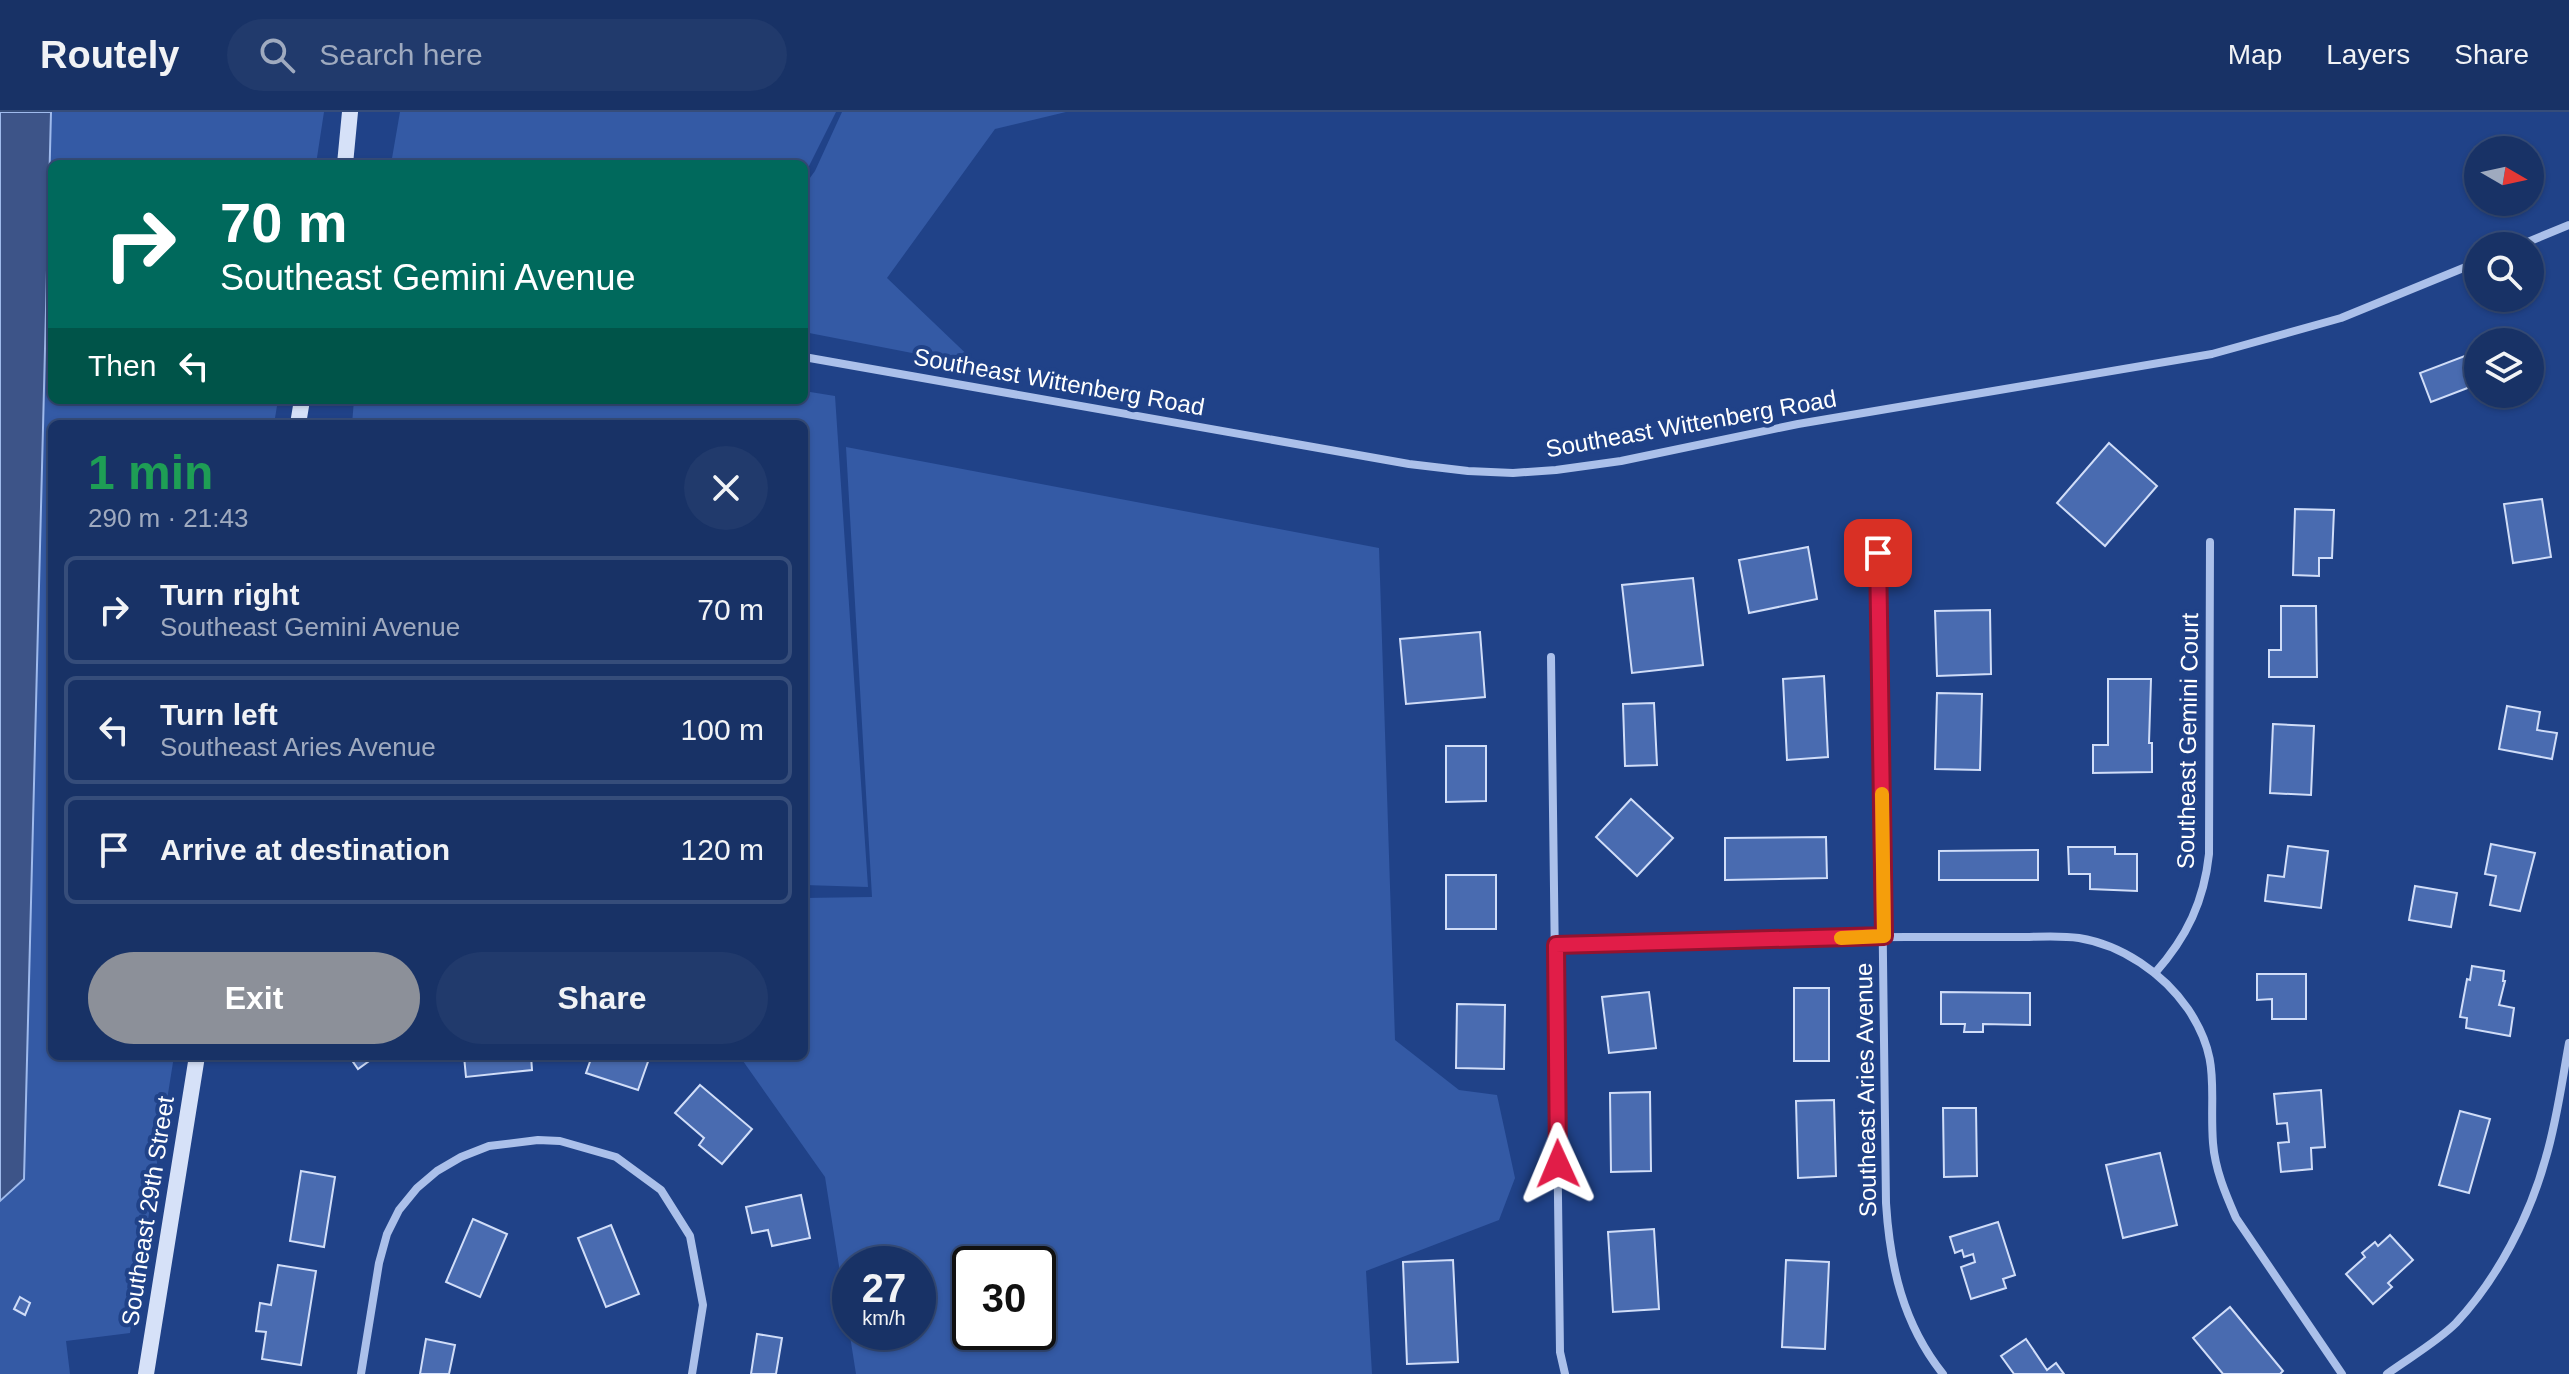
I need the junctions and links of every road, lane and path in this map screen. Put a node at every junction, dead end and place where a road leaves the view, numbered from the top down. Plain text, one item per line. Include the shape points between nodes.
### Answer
1 (350, 112) edge
2 (345, 160) edge
3 (2569, 225) edge
4 (2544, 235) edge
5 (2464, 268) edge
6 (808, 358) edge
7 (2210, 542) dead end
8 (1878, 553) dead end
9 (1551, 657) dead end
10 (1884, 936) junction
11 (1556, 945) junction
12 (2155, 973) junction
13 (2569, 1043) edge
14 (196, 1060) edge
15 (146, 1374) edge
16 (361, 1374) edge
17 (692, 1374) edge
18 (1565, 1374) edge
19 (1943, 1374) edge
20 (2342, 1374) edge
21 (2387, 1374) edge

1 - 2 main road
3 - 4 street
5 - 6 street, Southeast Wittenberg Road via 2341,318 2212,354 1798,424 1621,461 1513,473 1409,464
7 - 12 street, Southeast Gemini Court via 2206,879 2187,931
8 - 10 street, Southeast Aries Avenue
9 - 11 street
10 - 11 street
10 - 12 street via 2080,938 2122,951
10 - 19 street, Southeast Aries Avenue via 1889,1250 1912,1327
11 - 18 street via 1560,1352
12 - 20 street via 2204,1038 2214,1071 2215,1157 2236,1218
13 - 21 street via 2547,1155 2509,1247 2455,1324
14 - 15 main road, Southeast 29th Street
16 - 17 street via 379,1263 399,1210 417,1188 461,1157 489,1146 538,1140 616,1157 661,1190 690,1236 703,1305

